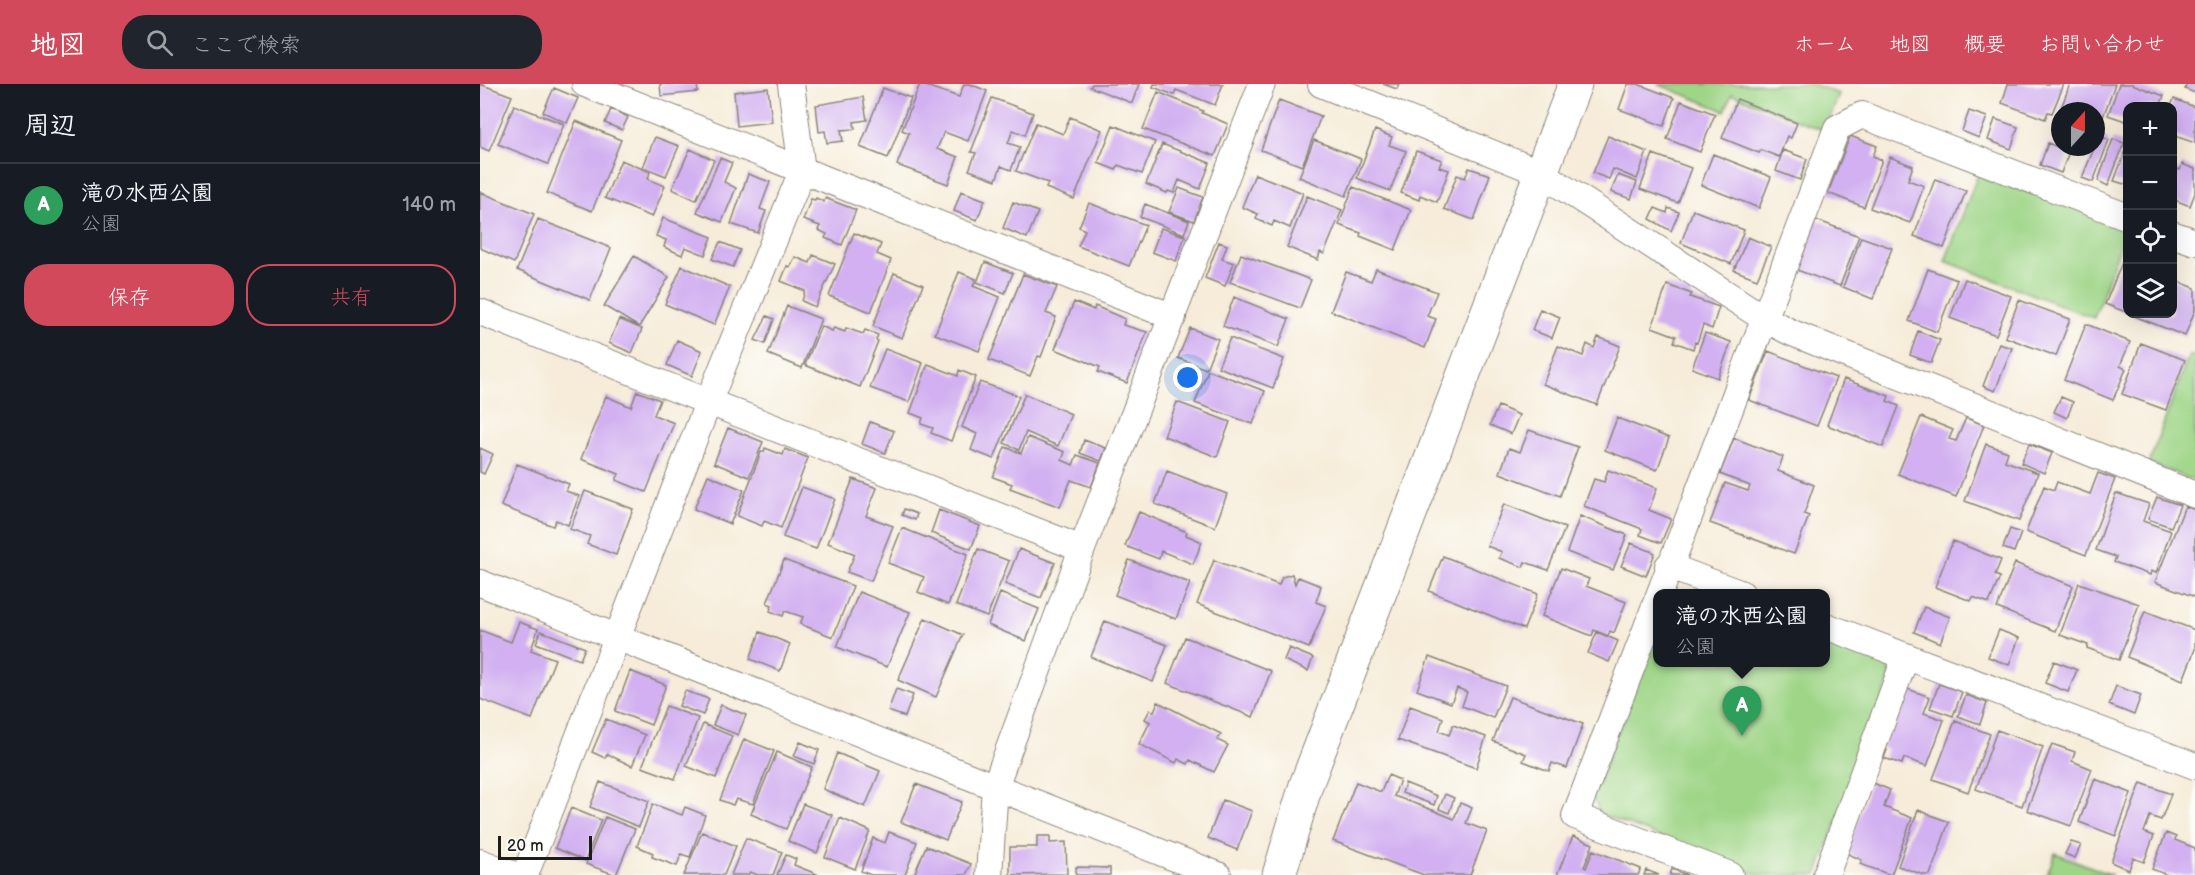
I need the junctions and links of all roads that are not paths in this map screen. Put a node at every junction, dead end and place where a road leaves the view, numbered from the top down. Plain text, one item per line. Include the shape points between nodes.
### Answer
1 (585, 84) edge
2 (791, 84) edge
3 (1262, 84) edge
4 (1321, 84) edge
5 (1575, 84) edge
6 (802, 171) junction
7 (1541, 173) junction
8 (2123, 215) edge
9 (2177, 236) edge
10 (2195, 242) edge
11 (480, 312) edge
12 (1173, 317) junction
13 (1765, 318) junction
14 (708, 403) junction
15 (2195, 495) edge
16 (1082, 549) junction
17 (1668, 566) junction
18 (480, 583) edge
19 (1659, 589) edge
20 (1729, 589) edge
21 (1653, 606) edge
22 (1830, 628) edge
23 (617, 637) junction
24 (1906, 656) junction
25 (2195, 766) edge
26 (995, 787) junction
27 (480, 862) edge
28 (514, 875) edge
29 (525, 875) edge
30 (989, 875) edge
31 (1218, 875) edge
32 (1279, 875) edge
33 (1730, 875) edge
34 (1826, 875) edge

1 - 6 street
2 - 6 street
3 - 12 street
4 - 7 street
5 - 7 street
6 - 12 street
6 - 14 street
7 - 13 street
7 - 32 street via 1306,785
8 - 13 street via 1862,115 1837,128
9 - 10 street
11 - 14 street
12 - 16 street
13 - 15 street via 1790,332
13 - 17 street
14 - 16 street
14 - 23 street
16 - 26 street
17 - 19 street
17 - 20 street
18 - 23 street
21 - 33 street via 1575,816
22 - 24 street
23 - 26 street
23 - 29 street
24 - 25 street
24 - 34 street
26 - 30 street
26 - 31 street
27 - 28 street

